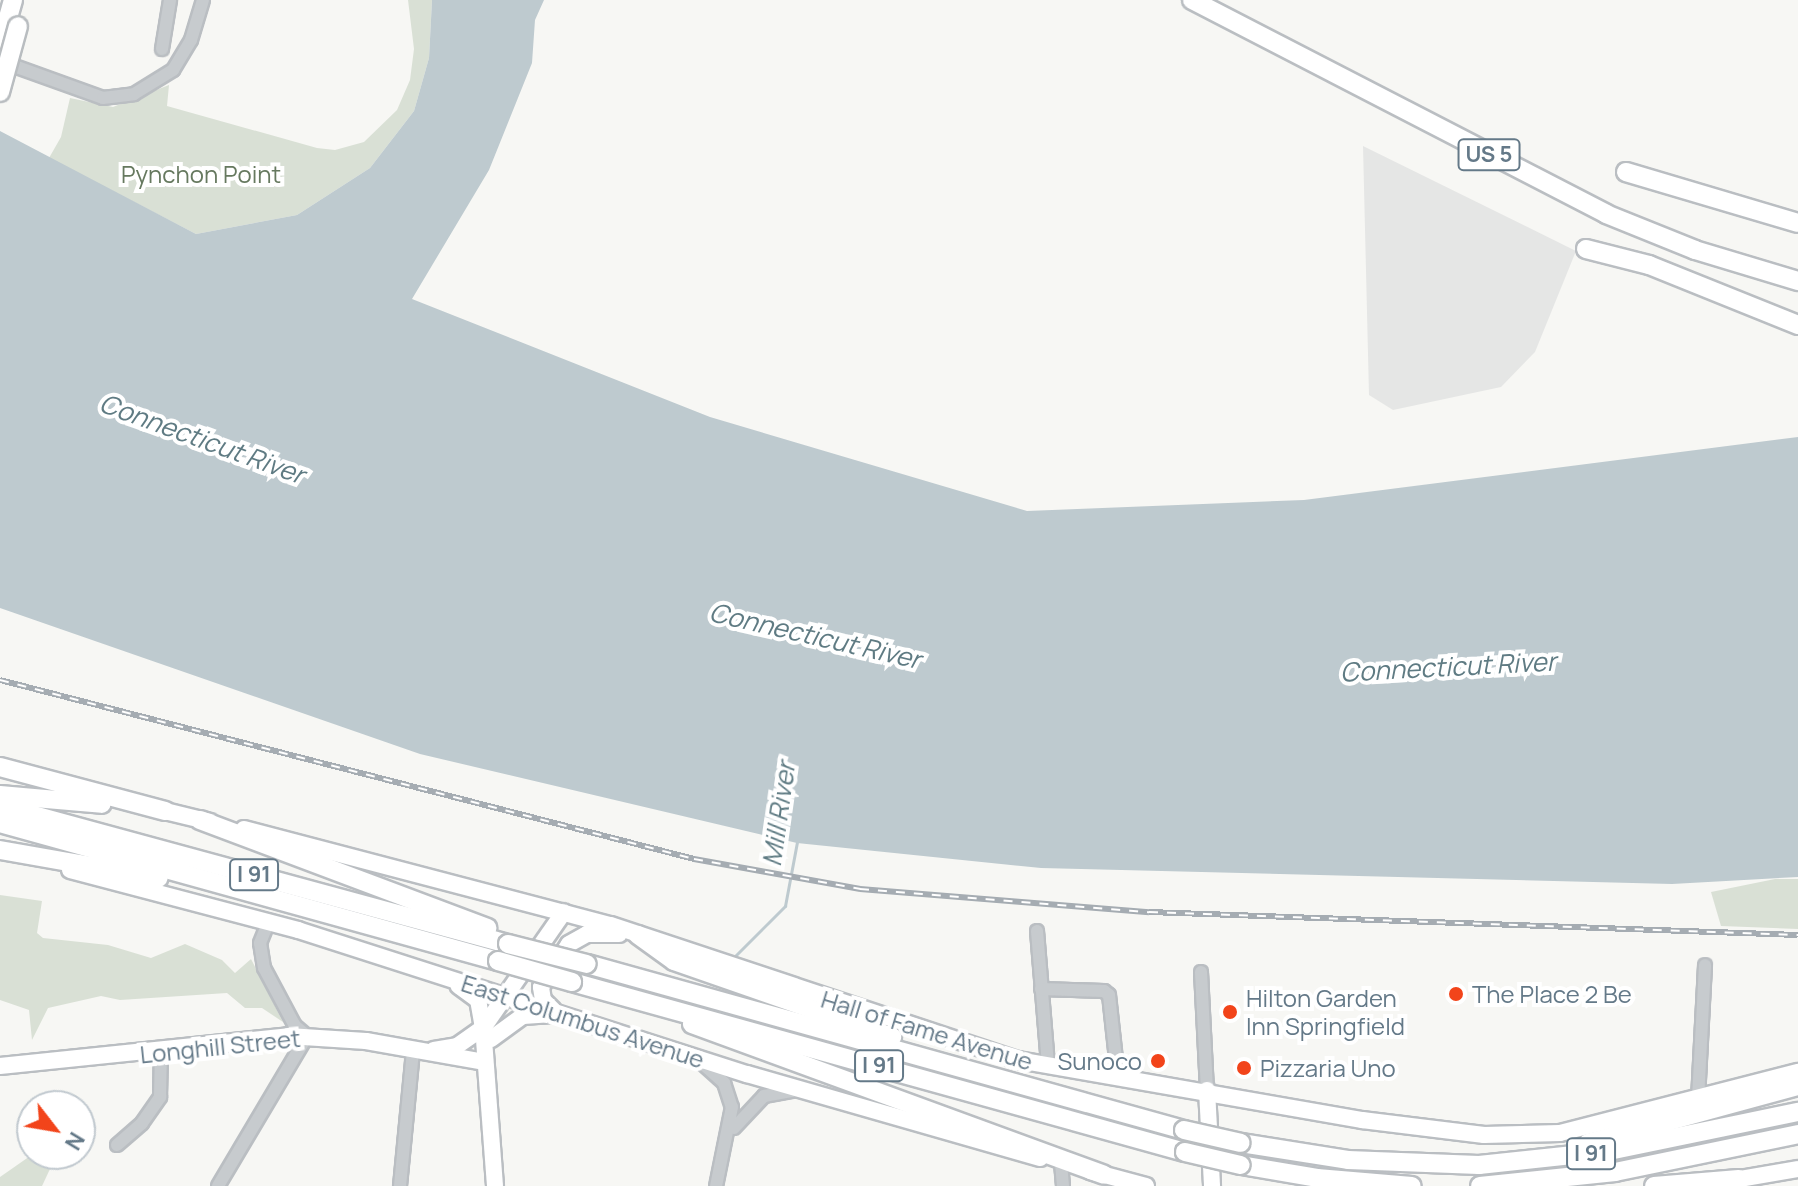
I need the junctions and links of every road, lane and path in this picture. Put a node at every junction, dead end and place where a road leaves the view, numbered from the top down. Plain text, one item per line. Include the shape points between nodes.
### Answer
1 (11, 0) edge
2 (24, 0) edge
3 (170, 0) edge
4 (203, 0) edge
5 (1192, 0) edge
6 (1216, 0) edge
7 (12, 24) junction
8 (0, 46) edge
9 (162, 49) dead end
10 (0, 60) edge
11 (0, 92) edge
12 (1626, 172) dead end
13 (1798, 223) edge
14 (1586, 249) dead end
15 (1797, 274) edge
16 (1793, 321) edge
17 (0, 767) edge
18 (0, 795) edge
19 (0, 806) edge
20 (165, 811) junction
21 (200, 820) junction
22 (0, 823) edge
23 (0, 850) edge
24 (21, 854) junction
25 (317, 912) junction
26 (564, 912) junction
27 (269, 921) junction
28 (1037, 931) dead end
29 (638, 935) junction
30 (510, 941) junction
31 (1705, 965) dead end
32 (1201, 972) dead end
33 (439, 975) junction
34 (1041, 989) junction
35 (509, 997) junction
36 (635, 999) junction
37 (558, 1013) junction
38 (487, 1033) junction
39 (307, 1036) junction
40 (161, 1051) junction
41 (413, 1052) junction
42 (689, 1055) junction
43 (485, 1062) junction
44 (0, 1066) edge
45 (1048, 1066) junction
46 (969, 1068) junction
47 (1798, 1072) edge
48 (1118, 1078) junction
49 (1798, 1086) edge
50 (1207, 1090) junction
51 (806, 1091) junction
52 (1698, 1099) junction
53 (1798, 1112) edge
54 (1798, 1134) edge
55 (730, 1138) junction
56 (117, 1145) dead end
57 (1061, 1163) junction
58 (1446, 1165) junction
59 (1246, 1166) junction
60 (1798, 1169) edge
61 (1103, 1174) junction
62 (1739, 1183) edge
63 (218, 1186) edge
64 (400, 1186) edge
65 (495, 1186) edge
66 (716, 1186) edge
67 (1063, 1186) edge
68 (1146, 1186) edge
69 (1212, 1186) edge
70 (1309, 1186) edge
71 (1412, 1186) edge
72 (1480, 1186) edge
73 (1654, 1186) edge
74 (1702, 1186) edge

1 - 7 highway
2 - 7 highway
3 - 9 street
4 - 10 street via 191,40 173,70 134,94 103,98
5 - 15 highway, US 5 via 1598,210 1687,247 1776,275
6 - 15 highway, US 5 via 1598,198
7 - 8 highway
7 - 11 highway, bridge
12 - 13 highway
14 - 16 highway via 1649,265
17 - 20 highway
18 - 20 highway
19 - 30 highway, I 91
20 - 21 main road, Hall of Fame Avenue
21 - 26 main road, Hall of Fame Avenue
21 - 30 highway
22 - 25 highway, I 91
23 - 24 highway
24 - 25 highway
24 - 27 main road, East Columbus Avenue
25 - 36 highway, I 91, bridge
26 - 29 main road, Hall of Fame Avenue
26 - 35 main road
27 - 33 main road, East Columbus Avenue
27 - 39 street via 260,943 264,968 295,1026
28 - 34 street
29 - 37 main road via 592,933 569,944 541,987 544,1003
29 - 45 main road, Hall of Fame Avenue via 973,1047
29 - 46 highway via 674,961 819,1008
30 - 46 highway, I 91, bridge
31 - 52 street
32 - 50 street
33 - 35 main road, East Columbus Avenue
33 - 38 main road via 474,995
34 - 45 street
34 - 48 street via 1109,995
35 - 37 main road, East Columbus Avenue
35 - 38 main road via 495,1006
36 - 59 highway, I 91, bridge
36 - 61 highway via 740,1044
37 - 38 main road via 523,1016
37 - 42 main road, East Columbus Avenue
38 - 41 main road via 457,1046
38 - 43 main road
39 - 40 main road, Longhill Street
39 - 41 main road, Longhill Street
39 - 63 street
40 - 44 main road, Longhill Street
40 - 56 street via 160,1097
41 - 43 main road, Longhill Street
41 - 64 street
42 - 51 main road, East Columbus Avenue
42 - 55 street via 724,1083 732,1107
43 - 65 main road
45 - 48 main road, Hall of Fame Avenue
46 - 58 highway, I 91, bridge via 1241,1143 1348,1160
47 - 52 main road, Hall of Fame Avenue
48 - 50 main road, Hall of Fame Avenue
49 - 58 highway via 1606,1139
50 - 52 main road, Hall of Fame Avenue via 1362,1120 1500,1136 1576,1131
50 - 69 main road
51 - 55 street via 764,1096 741,1116
51 - 57 main road, East Columbus Avenue
53 - 58 highway, I 91 via 1598,1153
54 - 72 highway, I 91 via 1615,1172
55 - 66 street
57 - 61 main road, East Columbus Avenue
57 - 67 street
59 - 70 highway
59 - 71 highway, I 91
60 - 62 main road
61 - 68 main road, East Columbus Avenue
62 - 73 highway
62 - 74 main road

